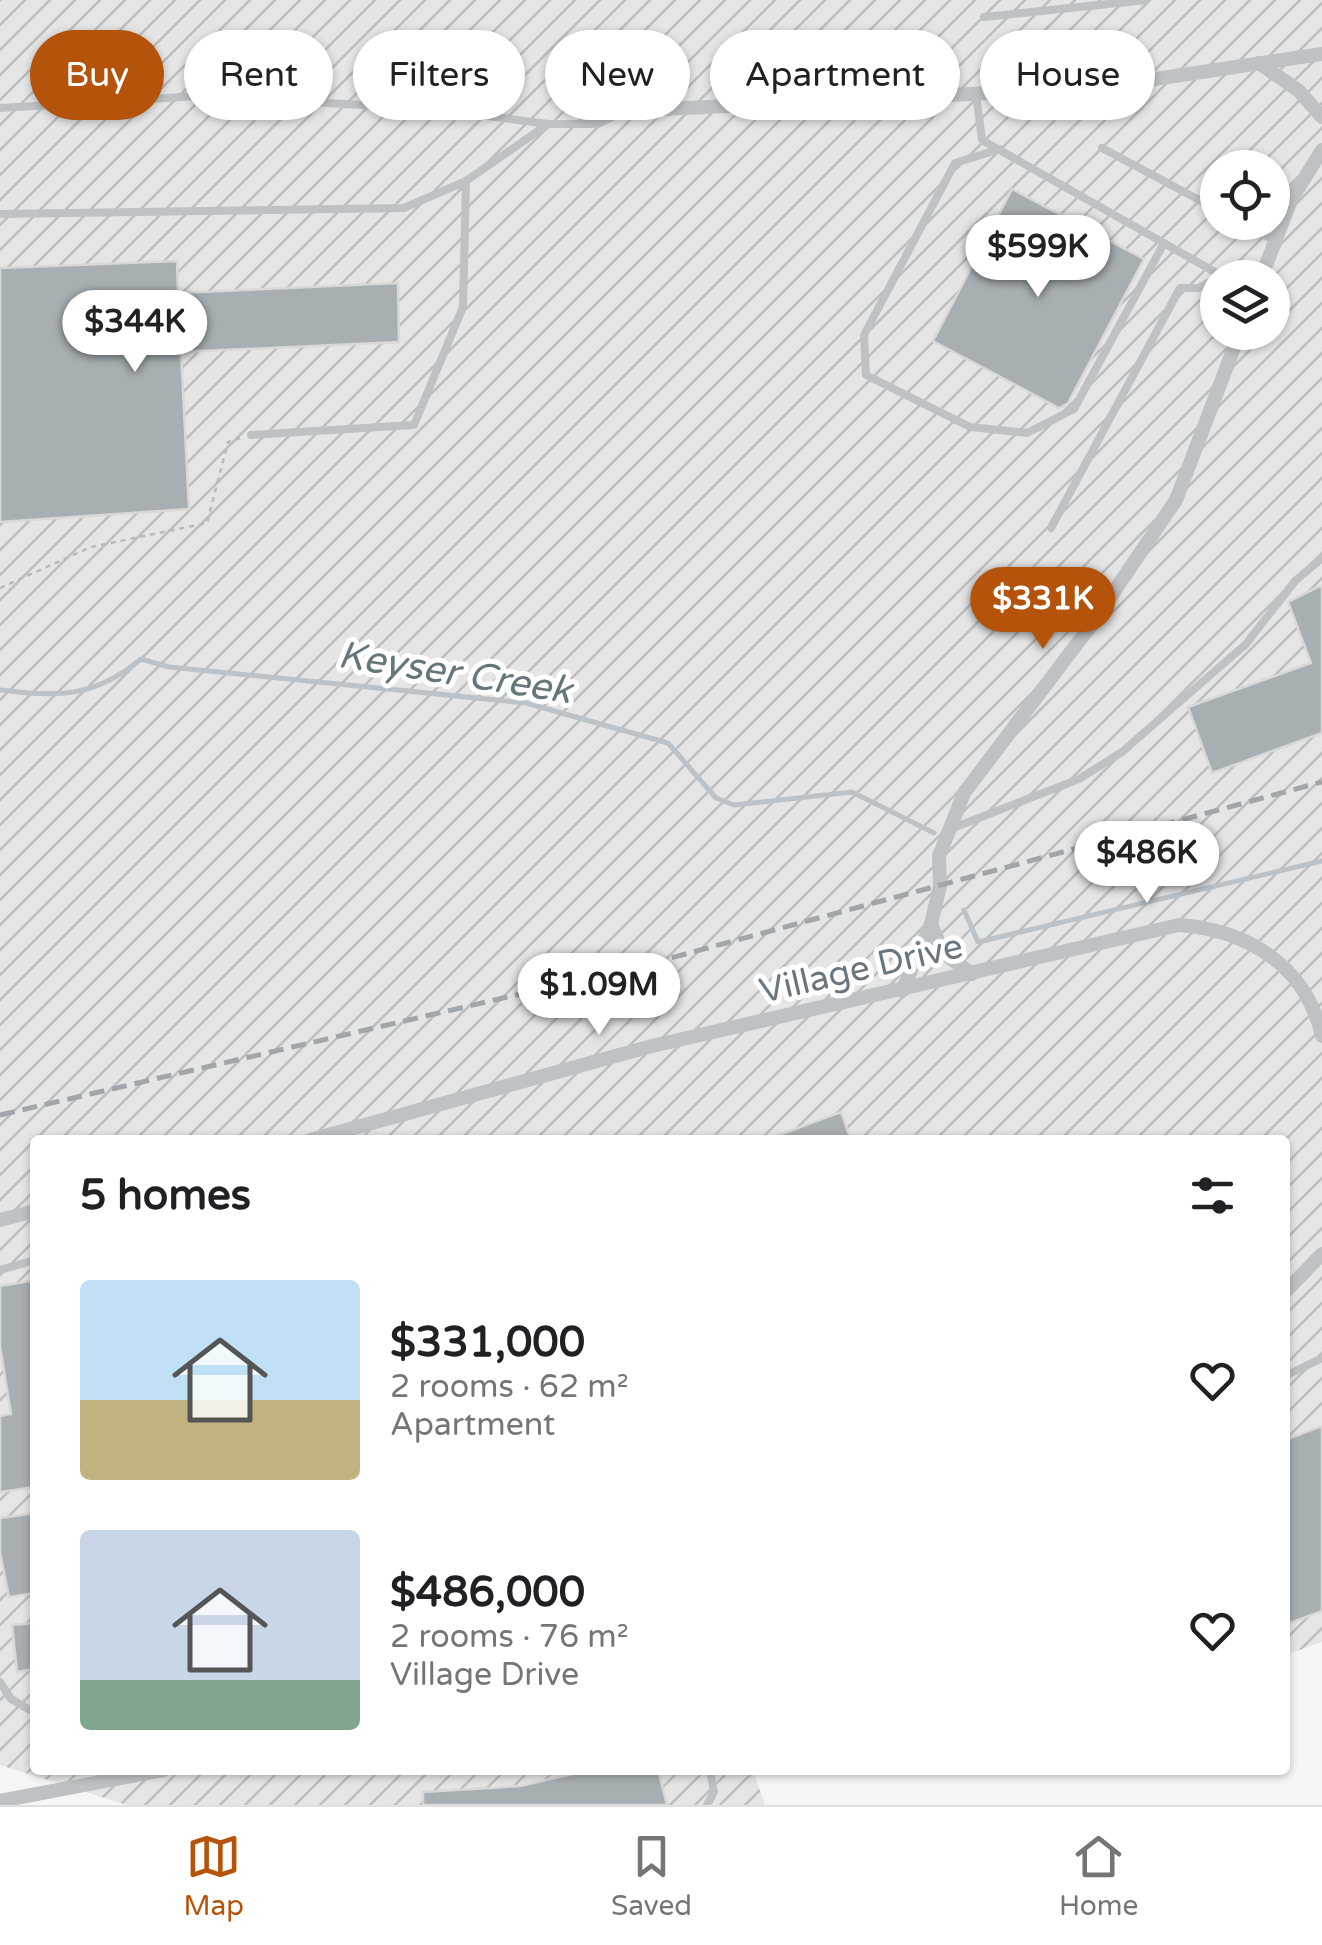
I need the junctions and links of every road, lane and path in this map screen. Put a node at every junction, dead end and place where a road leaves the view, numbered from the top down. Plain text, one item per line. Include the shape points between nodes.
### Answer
1 (1146, 0) edge
2 (984, 16) dead end
3 (1322, 54) edge
4 (1259, 64) junction
5 (976, 94) junction
6 (0, 108) edge
7 (690, 109) edge
8 (1322, 117) edge
9 (607, 120) edge
10 (548, 124) junction
11 (1102, 148) dead end
12 (1000, 149) junction
13 (1322, 150) edge
14 (466, 182) junction
15 (1200, 200) edge
16 (0, 214) edge
17 (1275, 241) joint
18 (1164, 243) junction
19 (1268, 260) edge
20 (1200, 264) edge
21 (1200, 287) edge
22 (1233, 350) edge
23 (251, 435) joint
24 (1051, 528) dead end
25 (1322, 558) edge
26 (0, 588) edge
27 (949, 830) junction
28 (930, 924) junction
29 (972, 974) junction
30 (902, 992) junction
31 (1321, 1030) edge
32 (328, 1135) edge
33 (30, 1212) edge
34 (0, 1220) edge
35 (1322, 1254) edge
36 (30, 1261) edge
37 (0, 1270) edge
38 (1290, 1287) edge
39 (1322, 1358) edge
40 (1290, 1374) edge
41 (0, 1682) edge
42 (30, 1710) edge
43 (136, 1775) edge
44 (711, 1775) edge
45 (0, 1800) edge
46 (707, 1805) edge

1 - 2 lane
3 - 4 street
4 - 5 street via 1095,88
4 - 8 street via 1300,91
5 - 7 street
5 - 12 lane via 982,140
6 - 10 lane via 199,96 434,109
9 - 10 lane
10 - 14 lane
11 - 15 lane
12 - 18 lane
12 - 18 lane via 955,163 864,335 866,375 970,427 1027,432 1074,409
13 - 17 street
14 - 16 lane via 404,208
14 - 23 lane via 463,306 414,425
17 - 19 street
18 - 20 lane
21 - 24 lane via 1180,288
22 - 27 street via 1176,500 964,794
23 - 26 path via 228,442 207,523 90,547
25 - 27 lane via 1246,644 1122,752 1079,779
27 - 28 street
28 - 29 street via 943,953
28 - 30 street
29 - 30 street, Village Drive
29 - 31 street, Village Drive via 1151,928 1210,927 1260,946 1284,966 1316,1009
30 - 32 street, Village Drive via 652,1046
33 - 34 street
35 - 38 street
36 - 37 lane
39 - 40 lane
41 - 42 lane
43 - 45 street
44 - 46 lane via 714,1792

